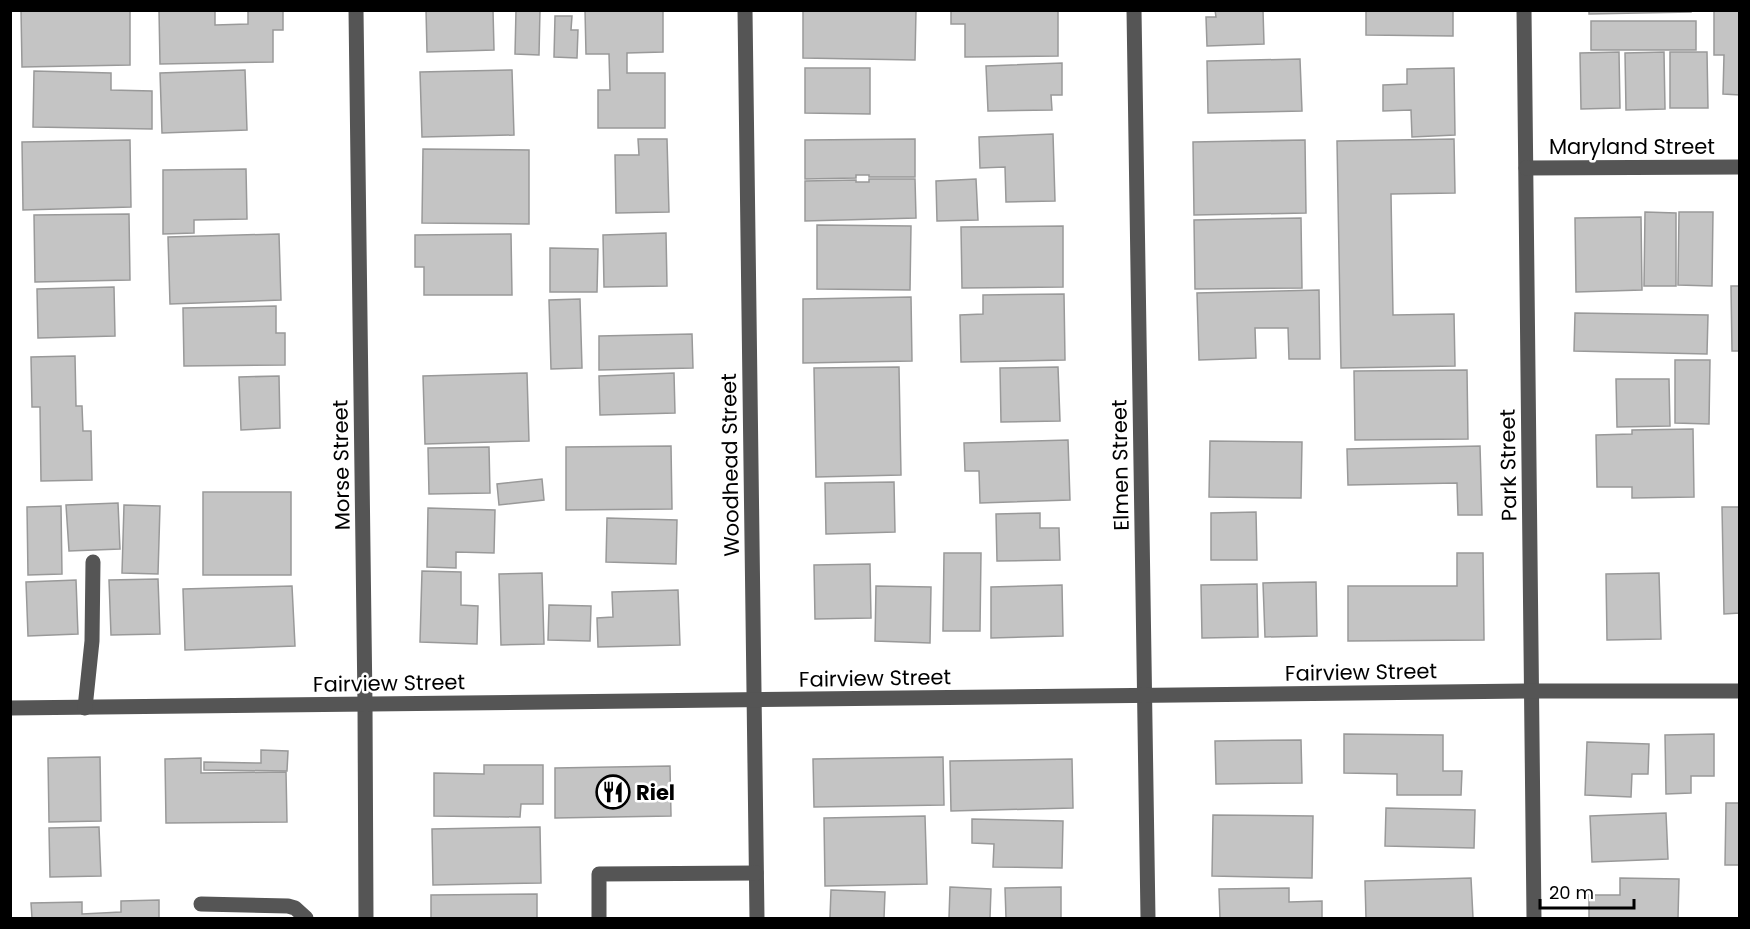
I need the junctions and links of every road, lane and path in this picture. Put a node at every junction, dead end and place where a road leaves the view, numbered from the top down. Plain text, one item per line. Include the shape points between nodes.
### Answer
1 (356, 10) edge
2 (745, 10) edge
3 (1134, 10) edge
4 (1524, 10) edge
5 (1740, 167) edge
6 (1526, 168) junction
7 (93, 562) dead end
8 (1531, 691) junction
9 (1740, 691) edge
10 (1144, 696) junction
11 (754, 700) junction
12 (365, 704) junction
13 (10, 708) edge
14 (86, 708) junction
15 (756, 873) junction
16 (201, 904) dead end
17 (306, 918) edge
18 (366, 918) edge
19 (599, 918) edge
20 (757, 918) edge
21 (1148, 918) edge
22 (1533, 918) edge

1 - 12 street, Morse Street
2 - 11 street, Woodhead Street
3 - 10 street, Elmen Street
4 - 6 street, Park Street
5 - 6 street, Maryland Street
6 - 8 street, Park Street
7 - 14 street
8 - 9 street, Fairview Street
8 - 10 street, Fairview Street
8 - 22 street, Park Street
10 - 11 street, Fairview Street
10 - 21 street, Elmen Street
11 - 12 street, Fairview Street
11 - 15 street, Woodhead Street
12 - 14 street, Fairview Street
12 - 18 street, Morse Street
13 - 14 street, Fairview Street
15 - 19 street via 599,874
15 - 20 street, Woodhead Street
16 - 17 street via 288,906

